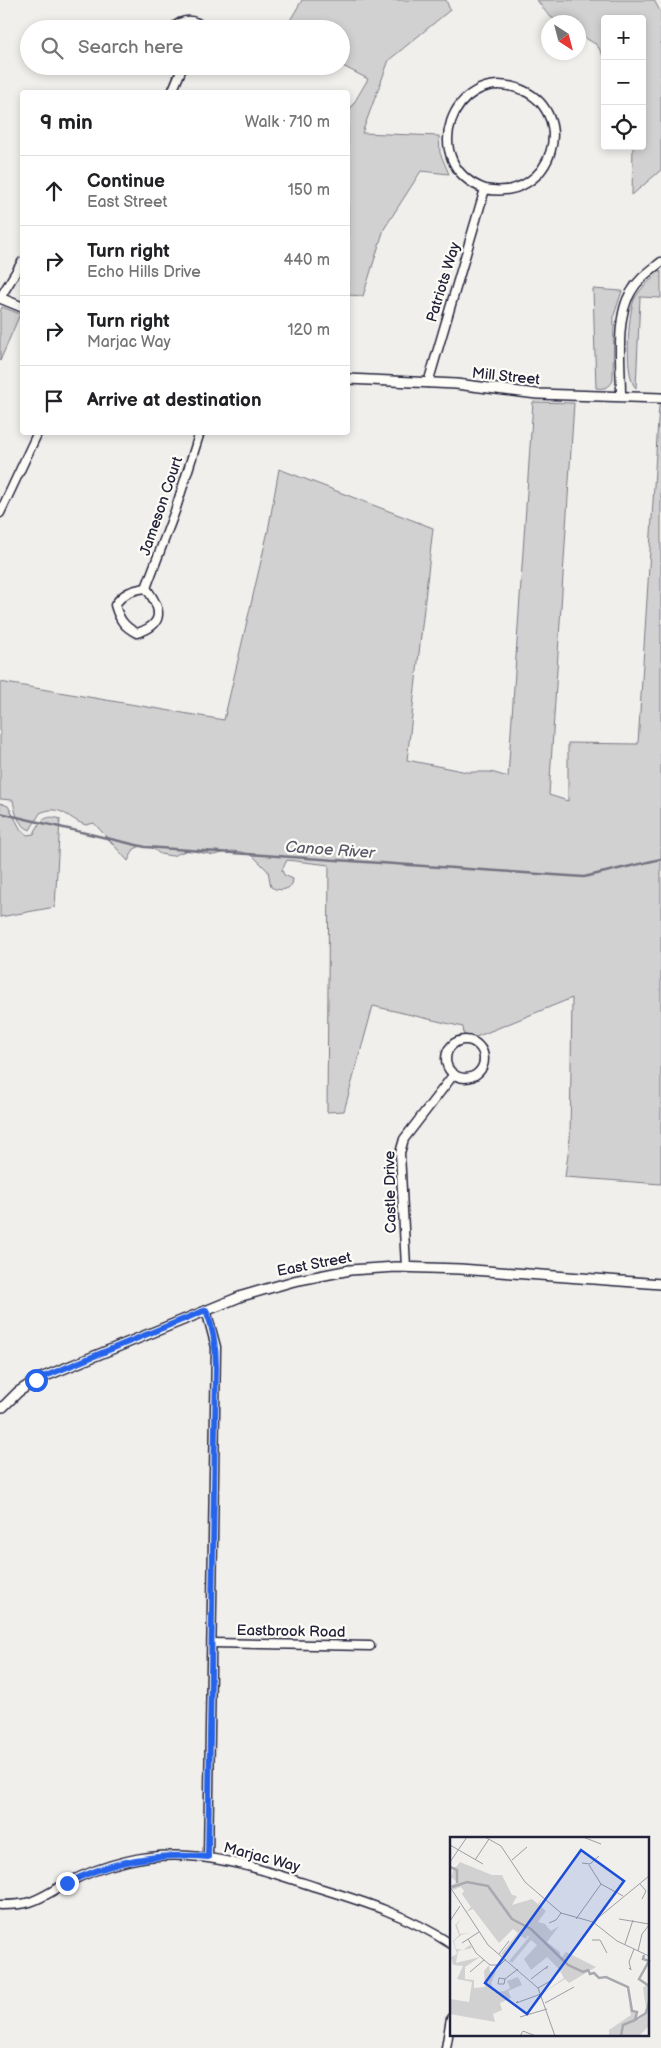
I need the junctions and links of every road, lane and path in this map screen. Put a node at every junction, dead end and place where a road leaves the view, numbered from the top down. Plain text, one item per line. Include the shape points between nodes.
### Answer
1 (180, 75) edge
2 (173, 90) edge
3 (485, 190) junction
4 (661, 262) edge
5 (20, 265) edge
6 (0, 298) edge
7 (20, 306) edge
8 (350, 379) edge
9 (428, 383) junction
10 (621, 395) junction
11 (661, 398) edge
12 (37, 435) edge
13 (199, 435) edge
14 (0, 513) edge
15 (146, 588) junction
16 (454, 1074) junction
17 (406, 1267) junction
18 (661, 1284) edge
19 (206, 1310) junction
20 (1, 1409) edge
21 (212, 1643) junction
22 (370, 1646) dead end
23 (208, 1857) junction
24 (0, 1905) edge
25 (450, 1943) edge
26 (450, 2024) edge
27 (446, 2048) edge

1 - 2 street
3 - 3 street via 502,192 527,184 540,173 552,149 553,132 544,108 516,88 491,86 475,92 456,108 449,123 447,140 453,164 470,182
3 - 9 street, Patriots Way
4 - 10 street via 636,284 624,307
5 - 6 street
6 - 7 street
8 - 9 street, Mill Street
9 - 10 street, Mill Street via 537,394
10 - 11 street, Mill Street
12 - 14 street
13 - 15 street, Jameson Court
15 - 15 street via 158,603 159,613 155,623 137,633 122,622 115,605 130,591
16 - 16 street via 467,1077 478,1072 484,1060 477,1044 466,1040 450,1048 447,1059
16 - 17 street, Castle Drive via 404,1139 400,1153
17 - 18 street, East Street
17 - 19 street, East Street via 350,1270 294,1280
19 - 20 street, East Street via 36,1380
19 - 21 street via 216,1347
21 - 22 street, Eastbrook Road
21 - 23 street
23 - 24 street, Marjac Way via 142,1857 108,1866 32,1902
23 - 25 street, Marjac Way via 258,1868 388,1910 420,1924
26 - 27 street

